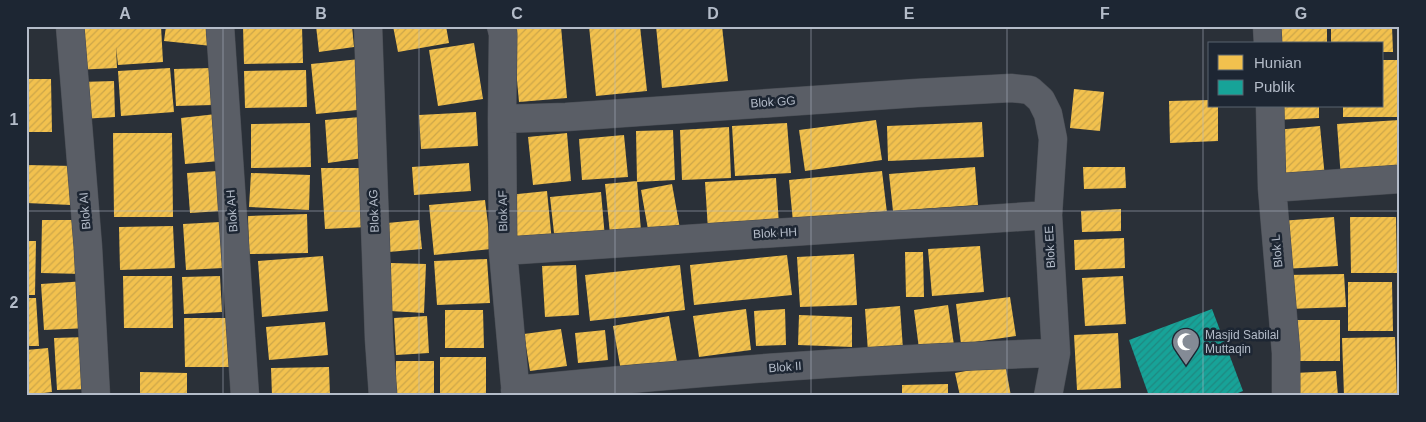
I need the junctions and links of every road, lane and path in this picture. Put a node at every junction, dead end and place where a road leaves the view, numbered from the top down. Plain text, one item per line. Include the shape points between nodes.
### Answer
1 (70, 26) edge
2 (220, 26) edge
3 (368, 26) edge
4 (501, 26) edge
5 (1267, 26) edge
6 (1268, 42) edge
7 (1041, 100) joint
8 (1270, 108) edge
9 (502, 119) junction
10 (1400, 179) edge
11 (1272, 188) junction
12 (1048, 215) junction
13 (503, 251) junction
14 (1056, 353) junction
15 (515, 393) edge
16 (96, 396) edge
17 (245, 396) edge
18 (382, 396) edge
19 (1048, 396) edge
20 (1286, 396) edge

1 - 16 street, Blok AI
2 - 17 street, Blok AH
3 - 18 street, Blok AG
4 - 9 street, Blok AF
5 - 6 street
7 - 9 street, Blok GG via 1030,90 1011,88
7 - 12 street, Blok EE via 1048,114 1053,139
8 - 11 street, Blok L
9 - 13 street, Blok AF
10 - 11 street
11 - 20 street, Blok L via 1286,353
12 - 13 street, Blok HH
12 - 14 street, Blok EE
13 - 15 street, Blok AF
14 - 15 street, Blok II via 932,357 652,376
14 - 19 street, Blok EE

